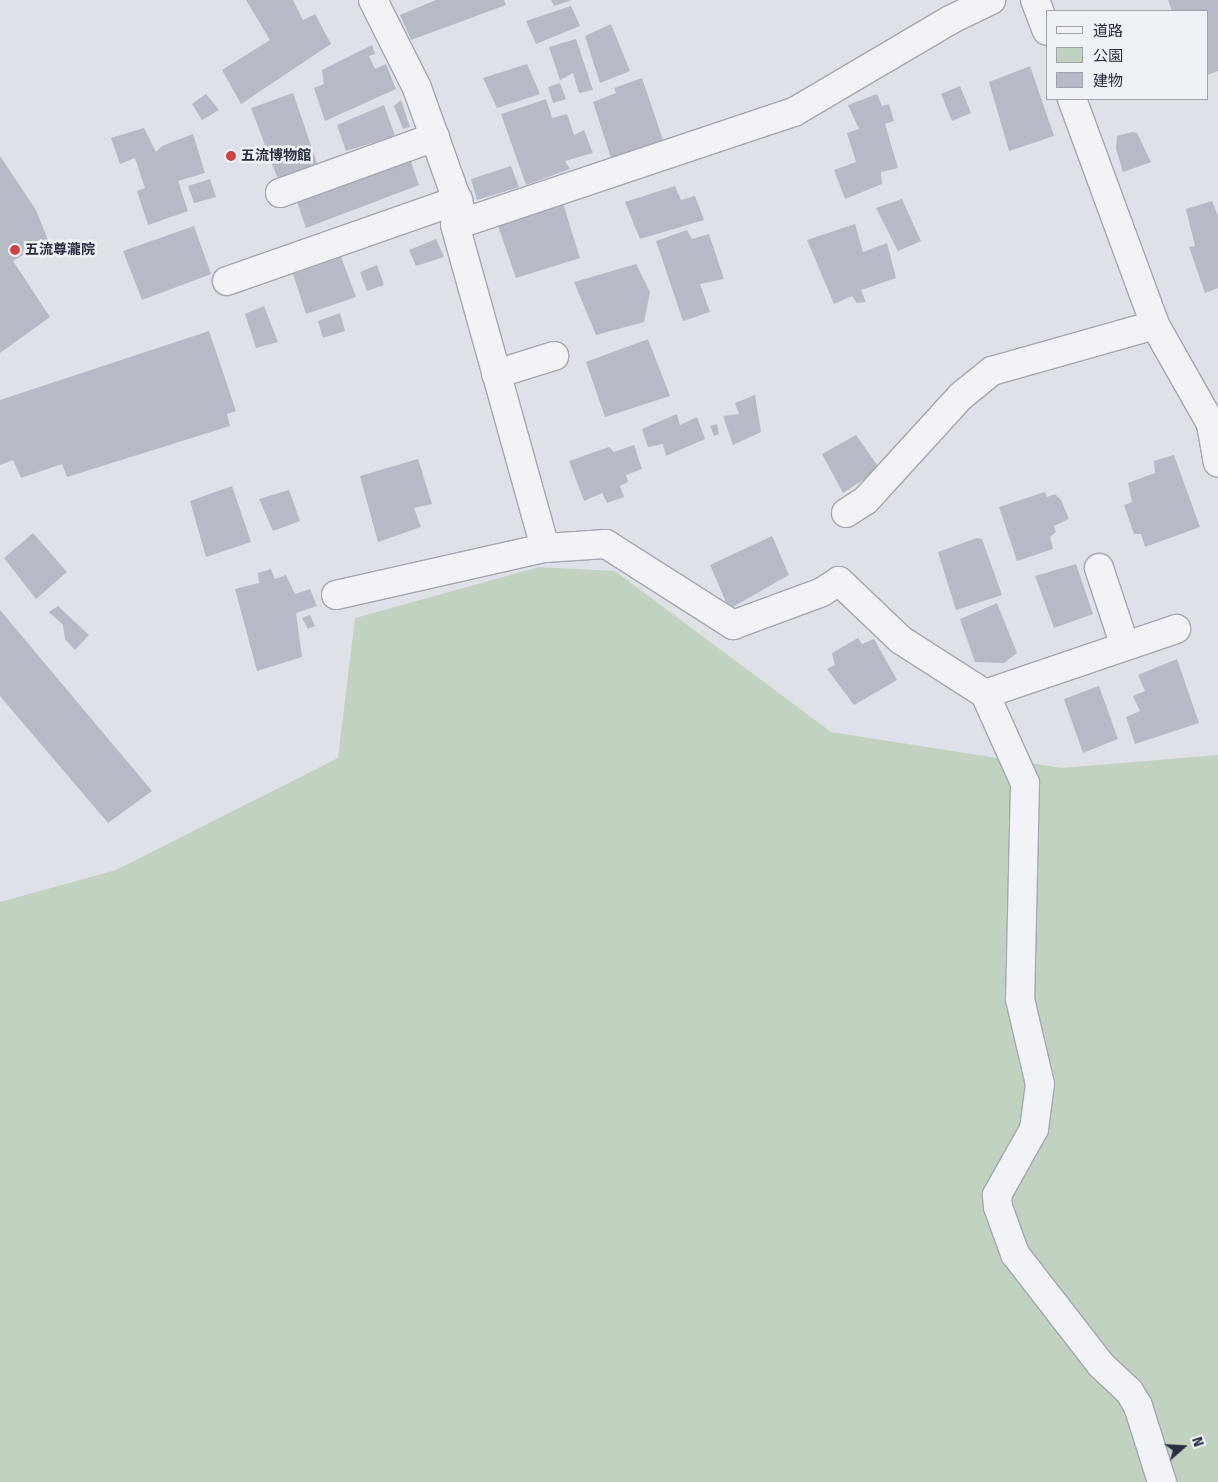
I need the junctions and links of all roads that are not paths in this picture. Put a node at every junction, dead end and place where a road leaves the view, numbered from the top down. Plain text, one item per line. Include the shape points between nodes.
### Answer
1 (373, 0) edge
2 (991, 0) edge
3 (1035, 0) edge
4 (1046, 28) edge
5 (1072, 100) edge
6 (435, 138) junction
7 (280, 192) dead end
8 (462, 211) junction
9 (227, 281) dead end
10 (1155, 326) junction
11 (554, 356) dead end
12 (496, 374) junction
13 (1218, 462) edge
14 (846, 512) dead end
15 (545, 548) junction
16 (1099, 568) dead end
17 (336, 595) dead end
18 (1176, 629) dead end
19 (1125, 646) junction
20 (985, 694) junction
21 (1162, 1482) edge

1 - 6 street via 417,88
2 - 8 street via 950,20 794,112
3 - 4 street
5 - 10 street
6 - 7 street
6 - 8 street
8 - 9 street
8 - 12 street via 455,225
10 - 13 street via 1211,424
10 - 14 street via 992,371 961,396 866,500
11 - 12 street
12 - 15 street
15 - 17 street
15 - 20 street via 606,544 733,625 822,592 840,581 901,640
16 - 19 street
18 - 19 street
19 - 20 street
20 - 21 street via 1025,783 1020,999 1040,1084 1034,1129 997,1195 998,1207 1015,1254 1101,1365 1129,1391 1138,1406 1152,1440

